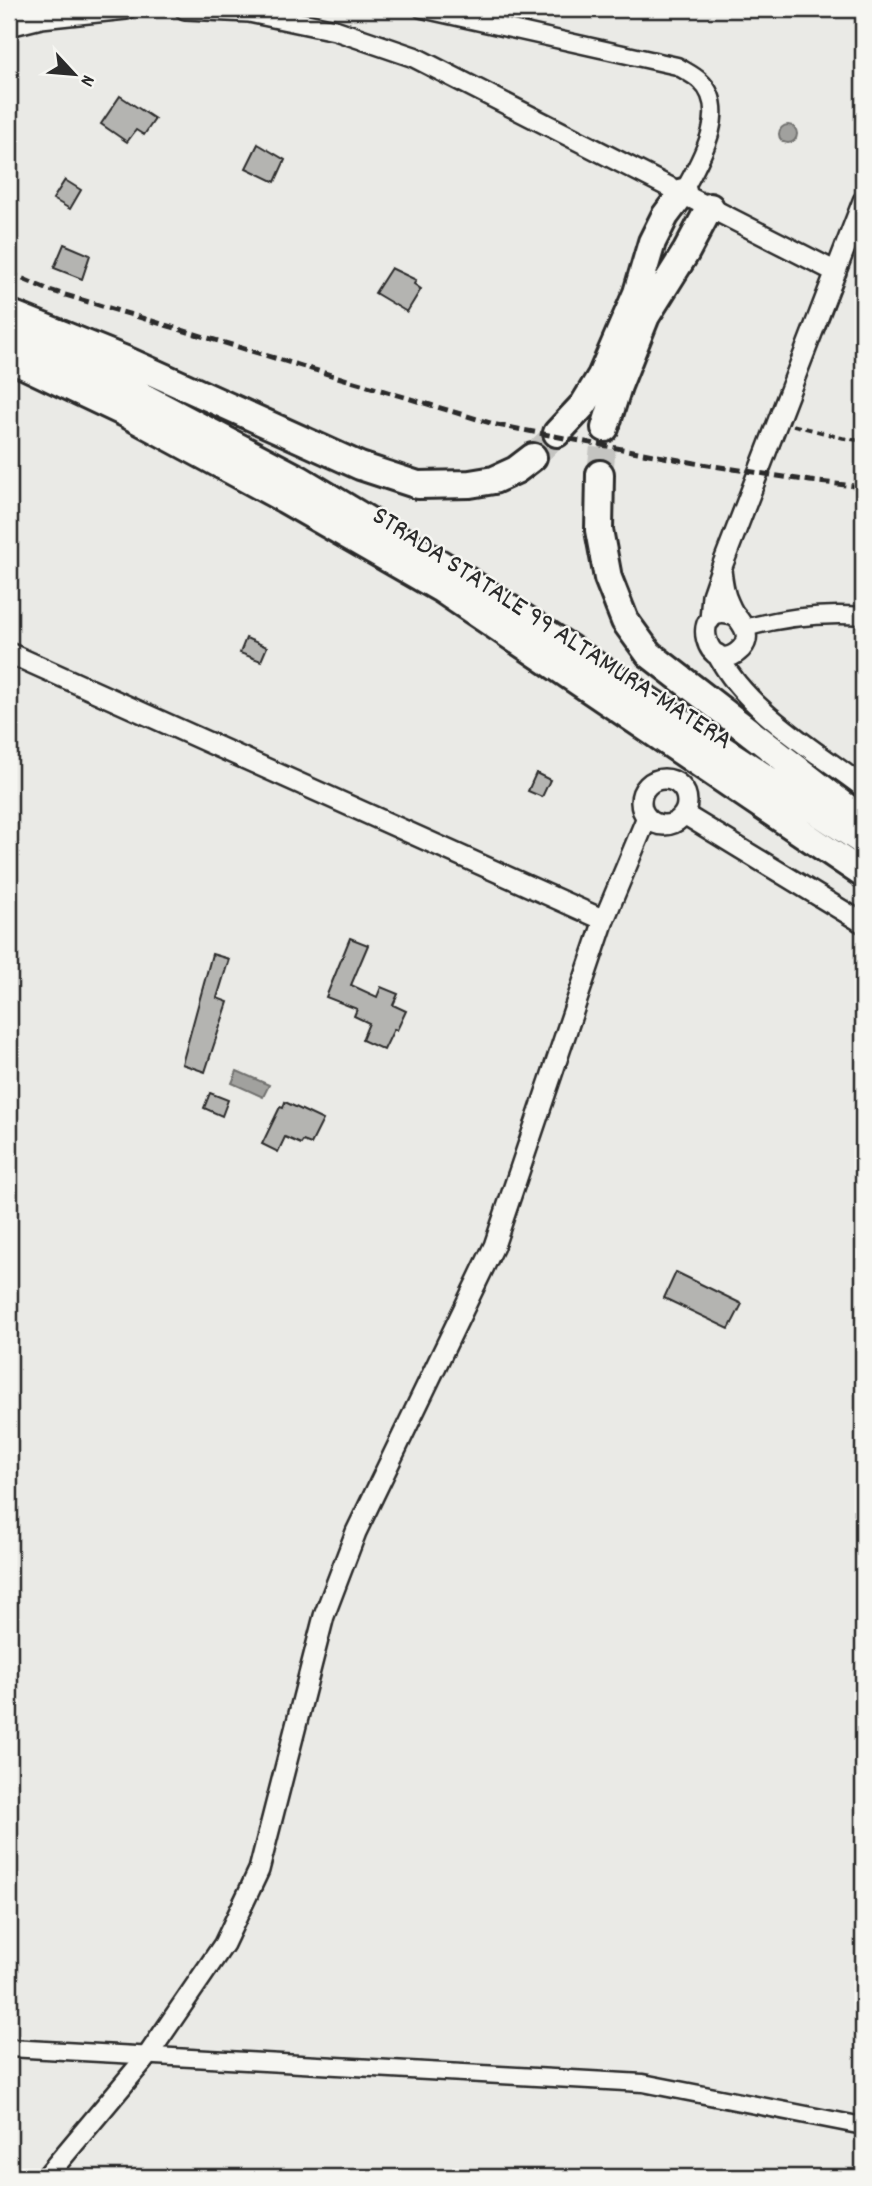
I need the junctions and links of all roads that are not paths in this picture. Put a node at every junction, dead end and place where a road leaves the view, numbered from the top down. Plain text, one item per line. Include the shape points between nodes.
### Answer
1 (126, 9) edge
2 (185, 9) edge
3 (422, 9) edge
4 (9, 26) edge
5 (683, 192) junction
6 (863, 201) edge
7 (710, 207) junction
8 (836, 272) junction
9 (9, 313) edge
10 (9, 336) edge
11 (9, 359) edge
12 (605, 428) tunnel mouth
13 (557, 433) tunnel mouth
14 (533, 457) tunnel mouth
15 (600, 474) tunnel mouth
16 (721, 569) junction
17 (863, 615) edge
18 (710, 620) junction
19 (740, 622) junction
20 (740, 650) junction
21 (9, 653) edge
22 (717, 654) junction
23 (749, 697) junction
24 (863, 787) edge
25 (684, 814) junction
26 (647, 817) junction
27 (863, 820) edge
28 (863, 842) edge
29 (863, 874) edge
30 (604, 920) junction
31 (863, 923) edge
32 (9, 2048) edge
33 (148, 2055) junction
34 (863, 2126) edge
35 (46, 2177) edge

1 - 4 street
2 - 5 street via 249,12 335,30 414,57
3 - 5 street via 677,66 702,82 714,116 705,151
5 - 7 street
5 - 13 highway via 652,242 637,293 601,376 584,404
6 - 8 street
7 - 8 street
7 - 12 highway via 646,316
8 - 16 street
9 - 14 highway via 128,361 360,466 418,485 494,480
10 - 28 highway via 132,391 299,479 454,572
11 - 29 highway, STRADA STATALE 99 ALTAMURA-MATERA via 125,412 441,589
15 - 27 highway via 598,530 608,578 625,621 649,654
16 - 18 street
16 - 19 street via 725,595
17 - 19 street
18 - 19 street via 722,614
18 - 22 street via 705,639
19 - 20 street via 746,639
20 - 22 street
20 - 23 street
21 - 30 street
22 - 23 street
23 - 24 street
25 - 26 street via 666,825
25 - 26 street via 685,792 674,782 659,780 643,795
25 - 31 street
26 - 30 street
30 - 33 street via 494,1246 356,1532 324,1616 259,1870 224,1944
32 - 33 street
33 - 34 street via 643,2083
33 - 35 street

